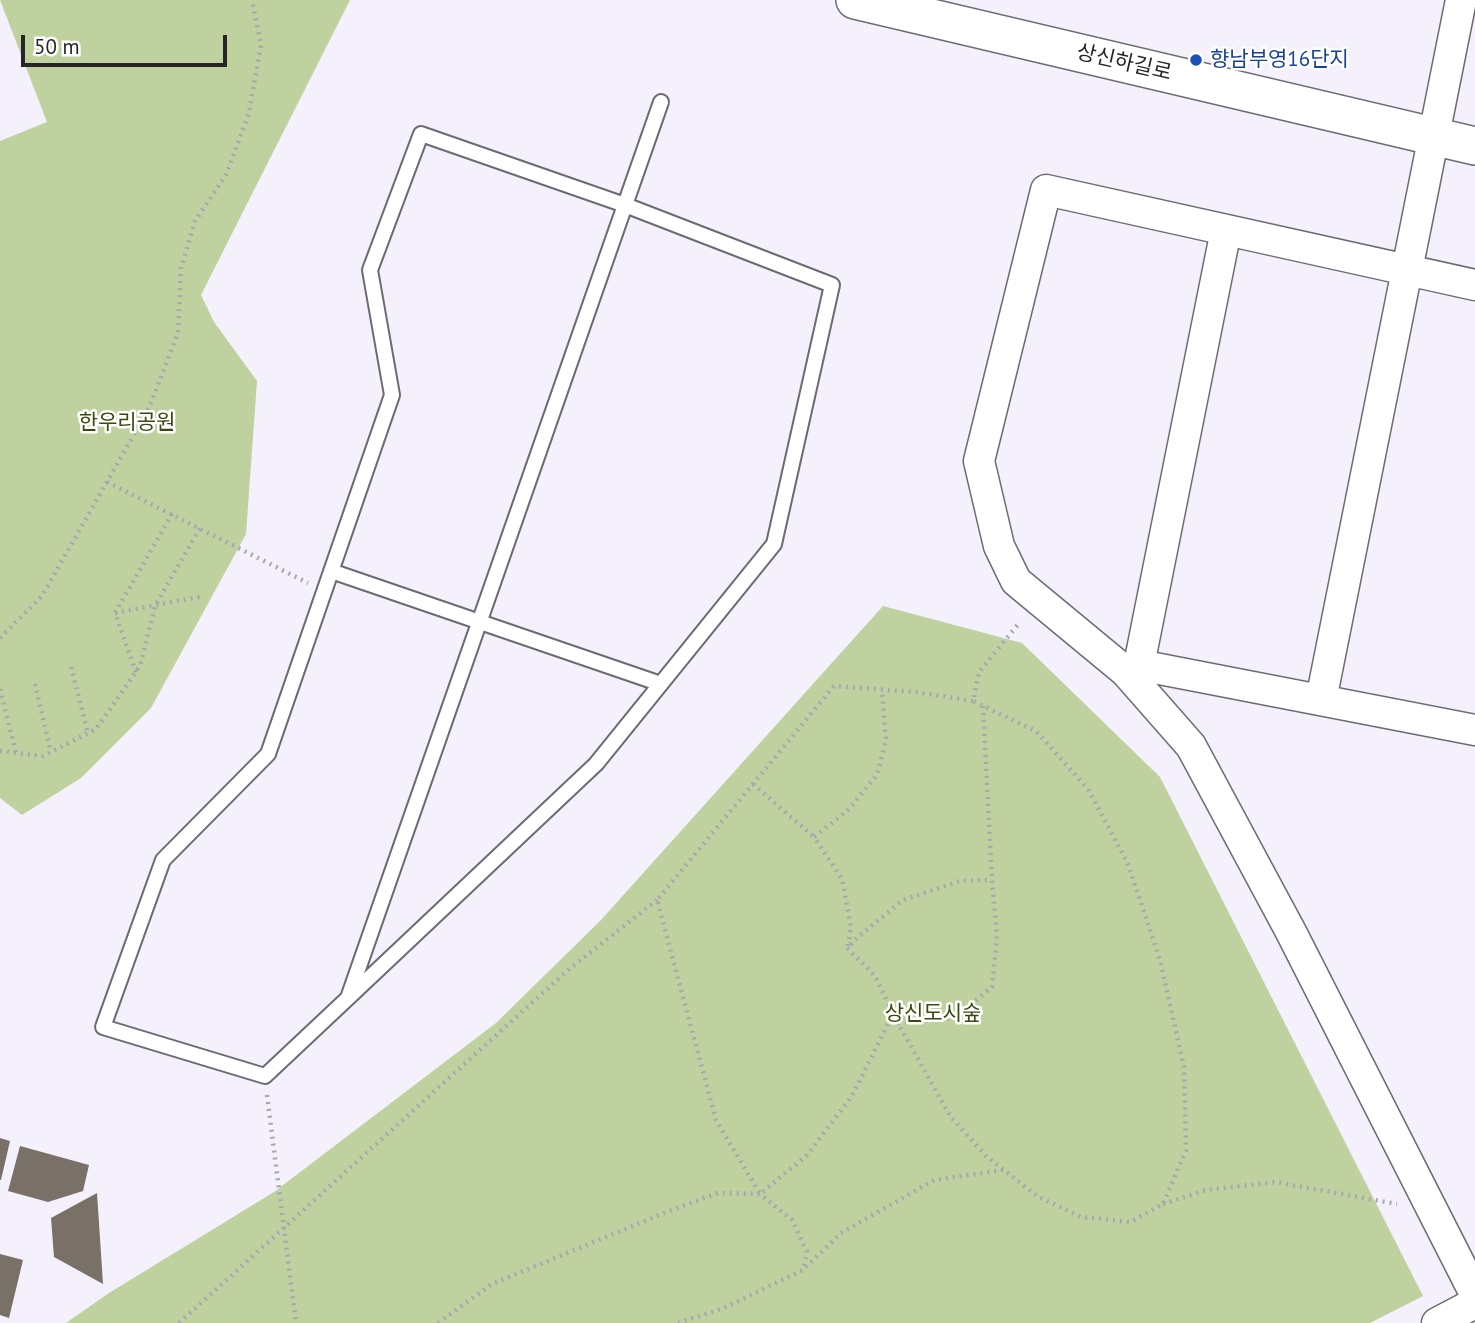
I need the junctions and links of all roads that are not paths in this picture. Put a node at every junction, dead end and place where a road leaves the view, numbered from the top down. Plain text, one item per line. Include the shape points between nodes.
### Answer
1 (855, 0) edge
2 (1461, 0) edge
3 (661, 103) dead end
4 (1433, 136) junction
5 (1475, 146) edge
6 (625, 205) junction
7 (1226, 230) junction
8 (1406, 270) junction
9 (1475, 285) edge
10 (331, 571) junction
11 (480, 622) junction
12 (1132, 669) junction
13 (661, 684) junction
14 (1321, 700) junction
15 (1475, 730) edge
16 (348, 998) junction
17 (1475, 1294) edge
18 (1475, 1303) edge
19 (1437, 1323) edge

1 - 4 street, 상신하길로
2 - 4 street
3 - 6 lane
4 - 5 street, 상신하길로
4 - 8 street
6 - 10 lane via 421,134 370,270 392,395
6 - 11 lane
6 - 13 lane via 832,285 774,544
7 - 8 street
7 - 12 street
7 - 12 street via 1046,190 979,461 999,546 1016,581
8 - 9 street
8 - 14 street
10 - 11 lane
10 - 16 lane via 268,754 163,860 103,1027 265,1076
11 - 13 lane
11 - 16 lane
12 - 14 street
12 - 17 street via 1191,746
13 - 16 lane via 596,764
14 - 15 street
18 - 19 street

